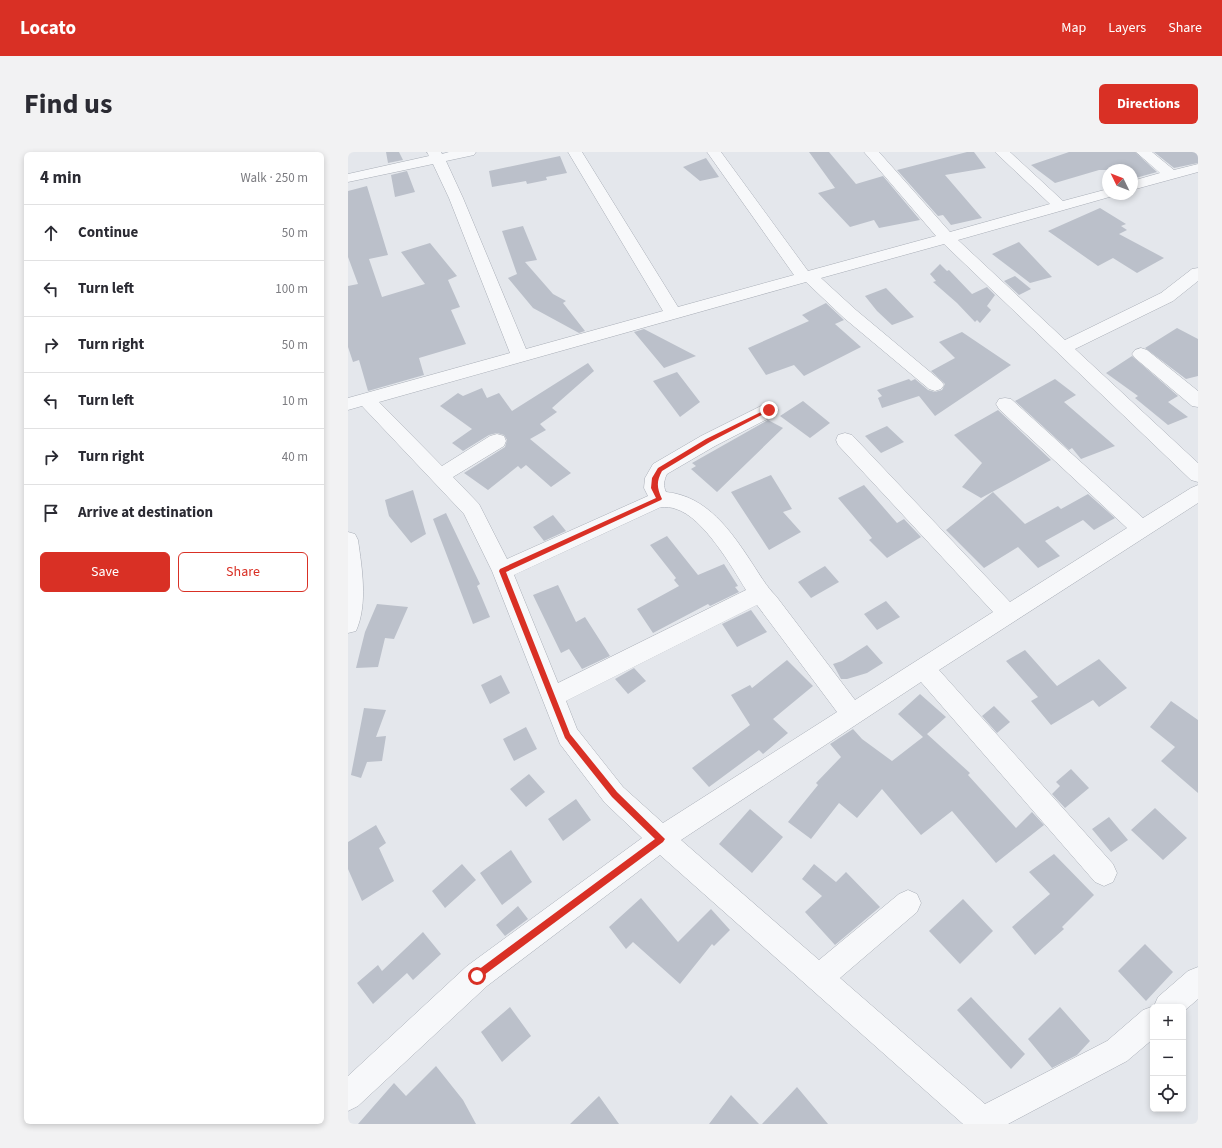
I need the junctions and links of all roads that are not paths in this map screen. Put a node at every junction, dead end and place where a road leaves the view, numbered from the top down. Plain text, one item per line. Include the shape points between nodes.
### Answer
1 (469, 152) edge
2 (575, 152) edge
3 (714, 152) edge
4 (871, 152) edge
5 (1002, 152) edge
6 (1143, 152) edge
7 (435, 156) edge
8 (1198, 168) edge
9 (1171, 175) junction
10 (348, 178) edge
11 (1138, 184) edge
12 (1102, 195) edge
13 (1060, 206) junction
14 (946, 238) junction
15 (1198, 274) edge
16 (806, 276) junction
17 (673, 313) junction
18 (1063, 348) junction
19 (1141, 354) dead end
20 (520, 356) junction
21 (935, 385) dead end
22 (357, 401) edge
23 (1198, 401) edge
24 (1005, 404) dead end
25 (769, 410) dead end
26 (845, 440) dead end
27 (497, 441) dead end
28 (1198, 475) edge
29 (440, 476) junction
30 (1198, 493) edge
31 (659, 499) junction
32 (1141, 529) junction
33 (348, 540) edge
34 (502, 571) junction
35 (761, 595) junction
36 (1008, 614) junction
37 (348, 624) edge
38 (923, 668) junction
39 (552, 697) junction
40 (852, 714) junction
41 (661, 839) junction
42 (1104, 873) dead end
43 (908, 904) dead end
44 (820, 978) junction
45 (1198, 981) edge
46 (1171, 1004) edge
47 (1150, 1023) edge
48 (348, 1096) edge
49 (984, 1122) edge

1 - 7 street
2 - 17 street
3 - 16 street
4 - 14 street
5 - 13 street
6 - 9 street
7 - 10 street
7 - 20 street via 456,198
8 - 9 street
9 - 11 street
12 - 13 street
13 - 14 street
14 - 16 street
14 - 18 street
15 - 18 street via 1167,297
16 - 17 street
16 - 21 street
17 - 20 street
18 - 28 street
19 - 23 street
20 - 22 street
22 - 29 street
24 - 32 street
25 - 31 street via 660,469 655,478 654,488
26 - 36 street
27 - 29 street
29 - 34 street via 472,509
30 - 32 street
31 - 34 street
31 - 35 street via 680,502 700,513 734,553
32 - 36 street
33 - 37 street via 352,568 351,612
34 - 39 street
35 - 39 street via 751,597
35 - 40 street
36 - 38 street
38 - 40 street
38 - 42 street
39 - 41 street via 568,736 614,795
40 - 41 street
41 - 44 street
41 - 48 street via 477,976
43 - 44 street
44 - 49 street
45 - 46 street
47 - 49 street via 1117,1051

